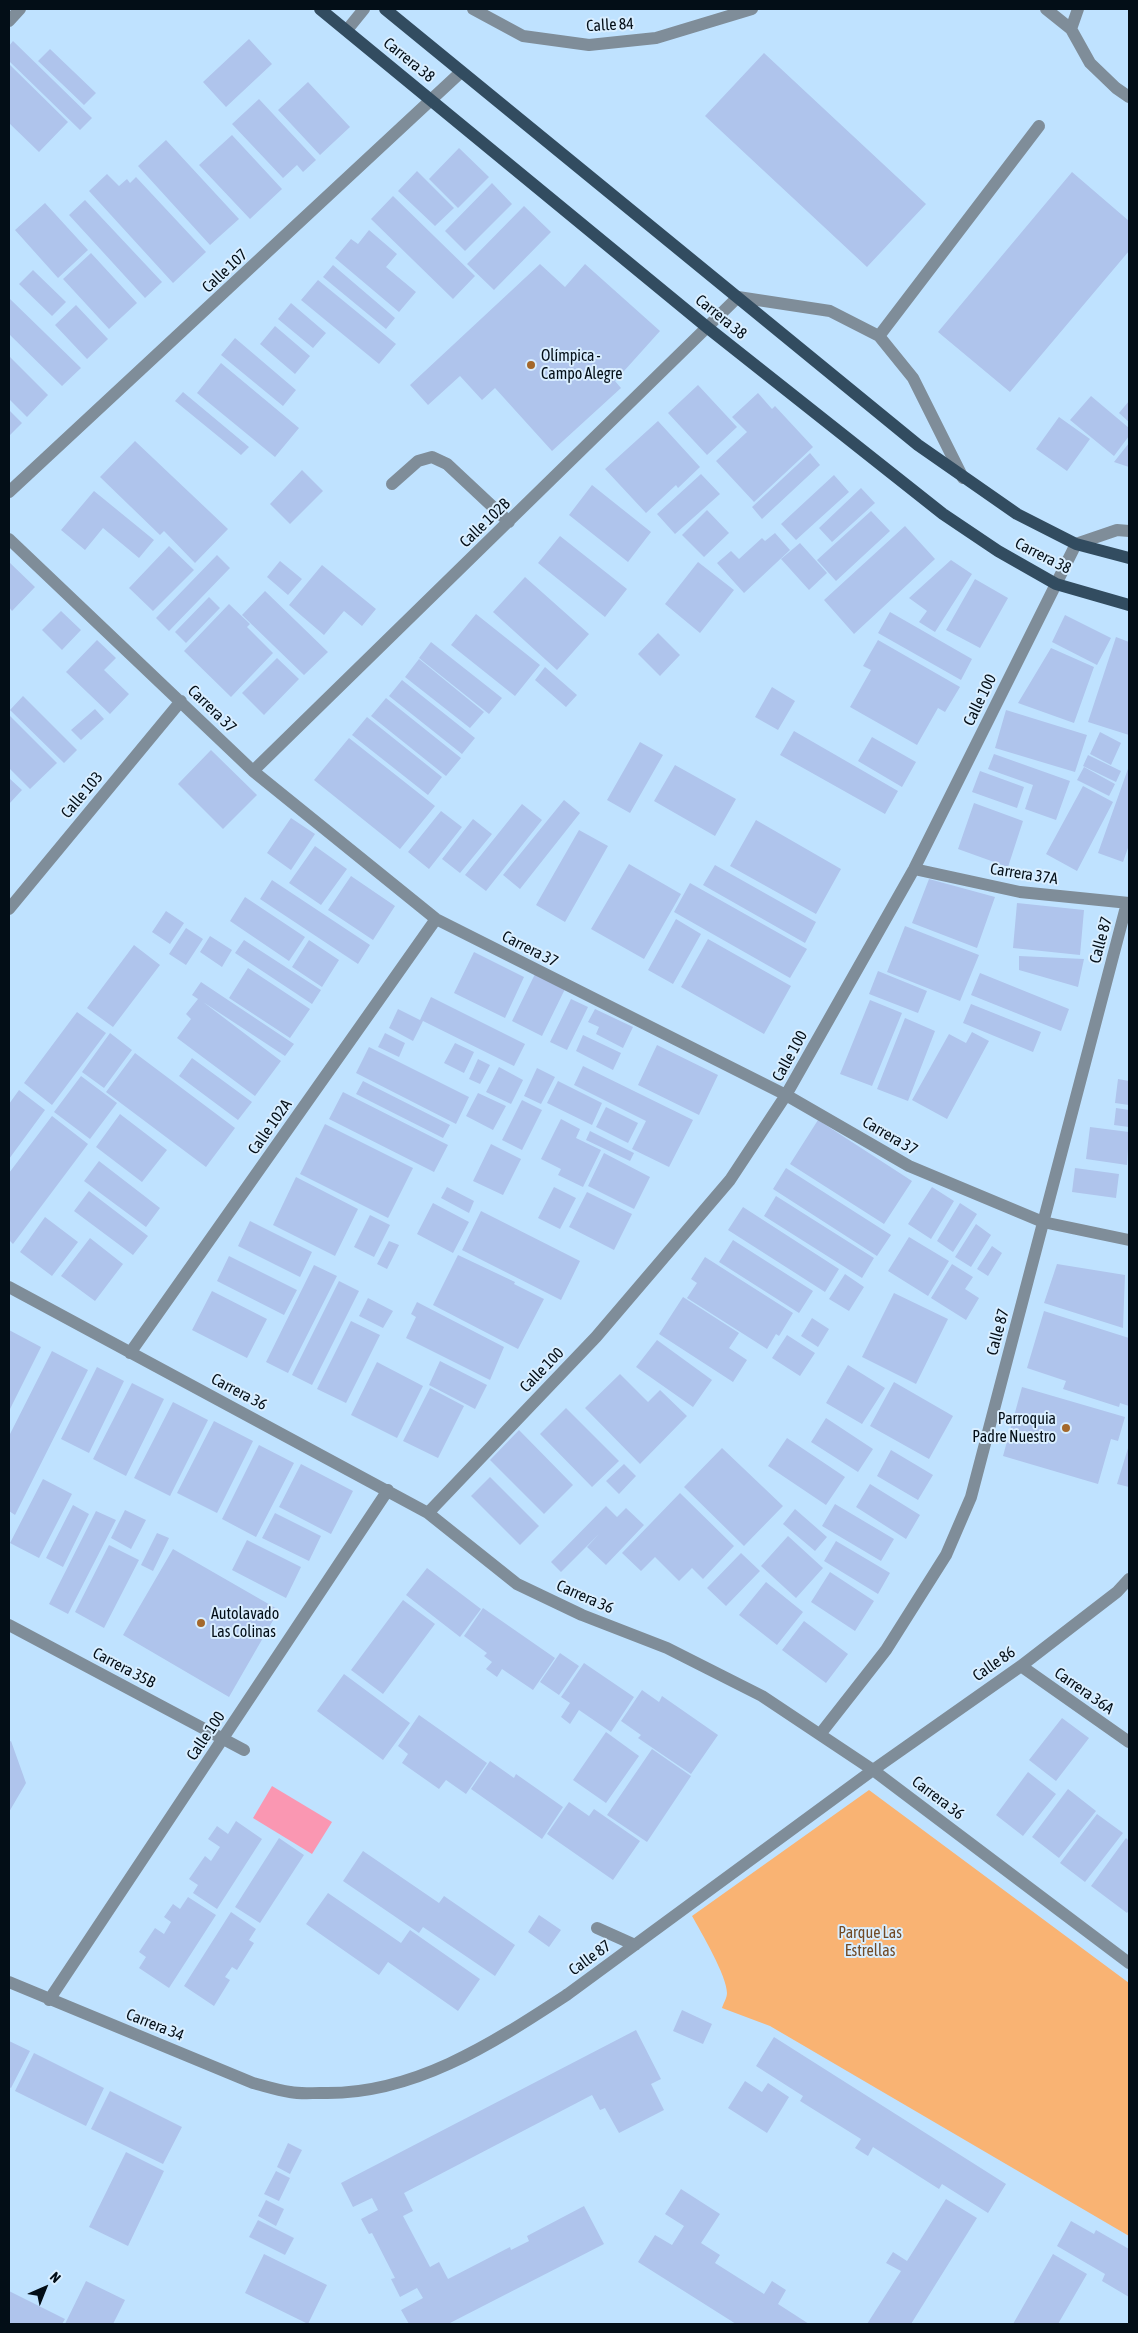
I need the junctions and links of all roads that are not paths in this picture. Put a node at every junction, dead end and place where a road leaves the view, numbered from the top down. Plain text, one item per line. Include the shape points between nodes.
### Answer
1 (20, 9) edge
2 (320, 9) edge
3 (364, 9) edge
4 (385, 9) edge
5 (473, 9) edge
6 (752, 9) edge
7 (1046, 9) edge
8 (1078, 9) edge
9 (9, 21) edge
10 (1071, 29) junction
11 (347, 30) junction
12 (461, 72) junction
13 (1129, 97) edge
14 (432, 100) junction
15 (1039, 126) dead end
16 (738, 297) junction
17 (708, 328) junction
18 (879, 336) junction
19 (963, 478) junction
20 (392, 484) dead end
21 (9, 492) edge
22 (509, 522) junction
23 (1129, 530) edge
24 (9, 539) edge
25 (1076, 544) junction
26 (1129, 558) edge
27 (1056, 584) junction
28 (1129, 605) edge
29 (181, 701) junction
30 (253, 771) junction
31 (914, 869) junction
32 (1128, 903) edge
33 (9, 909) edge
34 (436, 920) junction
35 (786, 1095) junction
36 (1043, 1222) junction
37 (1129, 1240) edge
38 (9, 1287) edge
39 (130, 1353) junction
40 (388, 1490) junction
41 (428, 1512) junction
42 (1129, 1580) edge
43 (9, 1625) edge
44 (1021, 1666) junction
45 (821, 1733) junction
46 (224, 1739) junction
47 (1129, 1742) edge
48 (244, 1750) dead end
49 (873, 1770) junction
50 (597, 1928) dead end
51 (635, 1945) junction
52 (1129, 1963) edge
53 (9, 1982) edge
54 (49, 2000) junction
55 (291, 2093) joint

1 - 9 street
2 - 11 main road, Carrera 38
3 - 11 street
4 - 12 main road, Carrera 38
5 - 6 street, Calle 84 via 523,36 589,45 656,38
7 - 10 street
8 - 10 street
10 - 13 street via 1090,63
11 - 14 main road, Carrera 38
12 - 14 street, Calle 107
12 - 16 main road, Carrera 38
14 - 17 main road, Carrera 38
14 - 21 street, Calle 107
15 - 18 street
16 - 17 street, Calle 102B
16 - 18 street via 830,311
16 - 19 main road, Carrera 38 via 918,446
17 - 22 street, Calle 102B
17 - 27 main road, Carrera 38 via 944,514 998,551
18 - 19 street via 913,378
19 - 25 main road, Carrera 38 via 1017,514
20 - 22 street via 418,462 432,457 447,464
22 - 30 street, Calle 102B
23 - 25 street via 1118,530
24 - 29 street, Carrera 37
25 - 26 main road, Carrera 38
25 - 27 street, Calle 100
27 - 28 main road, Carrera 38
27 - 31 street, Calle 100
29 - 30 street, Carrera 37
29 - 33 street, Calle 103
30 - 34 street, Carrera 37
31 - 32 street, Carrera 37A via 1020,892
31 - 35 street, Calle 100
32 - 36 street, Calle 87
34 - 35 street, Carrera 37
34 - 39 street, Calle 102A
35 - 36 street, Carrera 37 via 909,1166
35 - 41 street, Calle 100 via 730,1180 596,1338
36 - 37 street, Carrera 37
36 - 45 street, Calle 87 via 968,1505 946,1555 891,1642
38 - 39 street, Carrera 36
39 - 40 street, Carrera 36
40 - 41 street, Carrera 36
40 - 46 street, Calle 100
41 - 45 street, Carrera 36 via 517,1584 582,1615 667,1648 762,1696
42 - 44 street, Calle 86
43 - 46 street, Carrera 35B
44 - 47 street, Carrera 36A
44 - 49 street, Calle 86
45 - 49 street, Carrera 36
46 - 48 street, Carrera 35B
46 - 54 street, Calle 100
49 - 51 street, Calle 87
49 - 52 street, Carrera 36
50 - 51 street
51 - 55 street, Calle 87 via 515,2029 442,2067 405,2082 369,2091
53 - 54 street, Carrera 34
54 - 55 street, Carrera 34 via 253,2083

